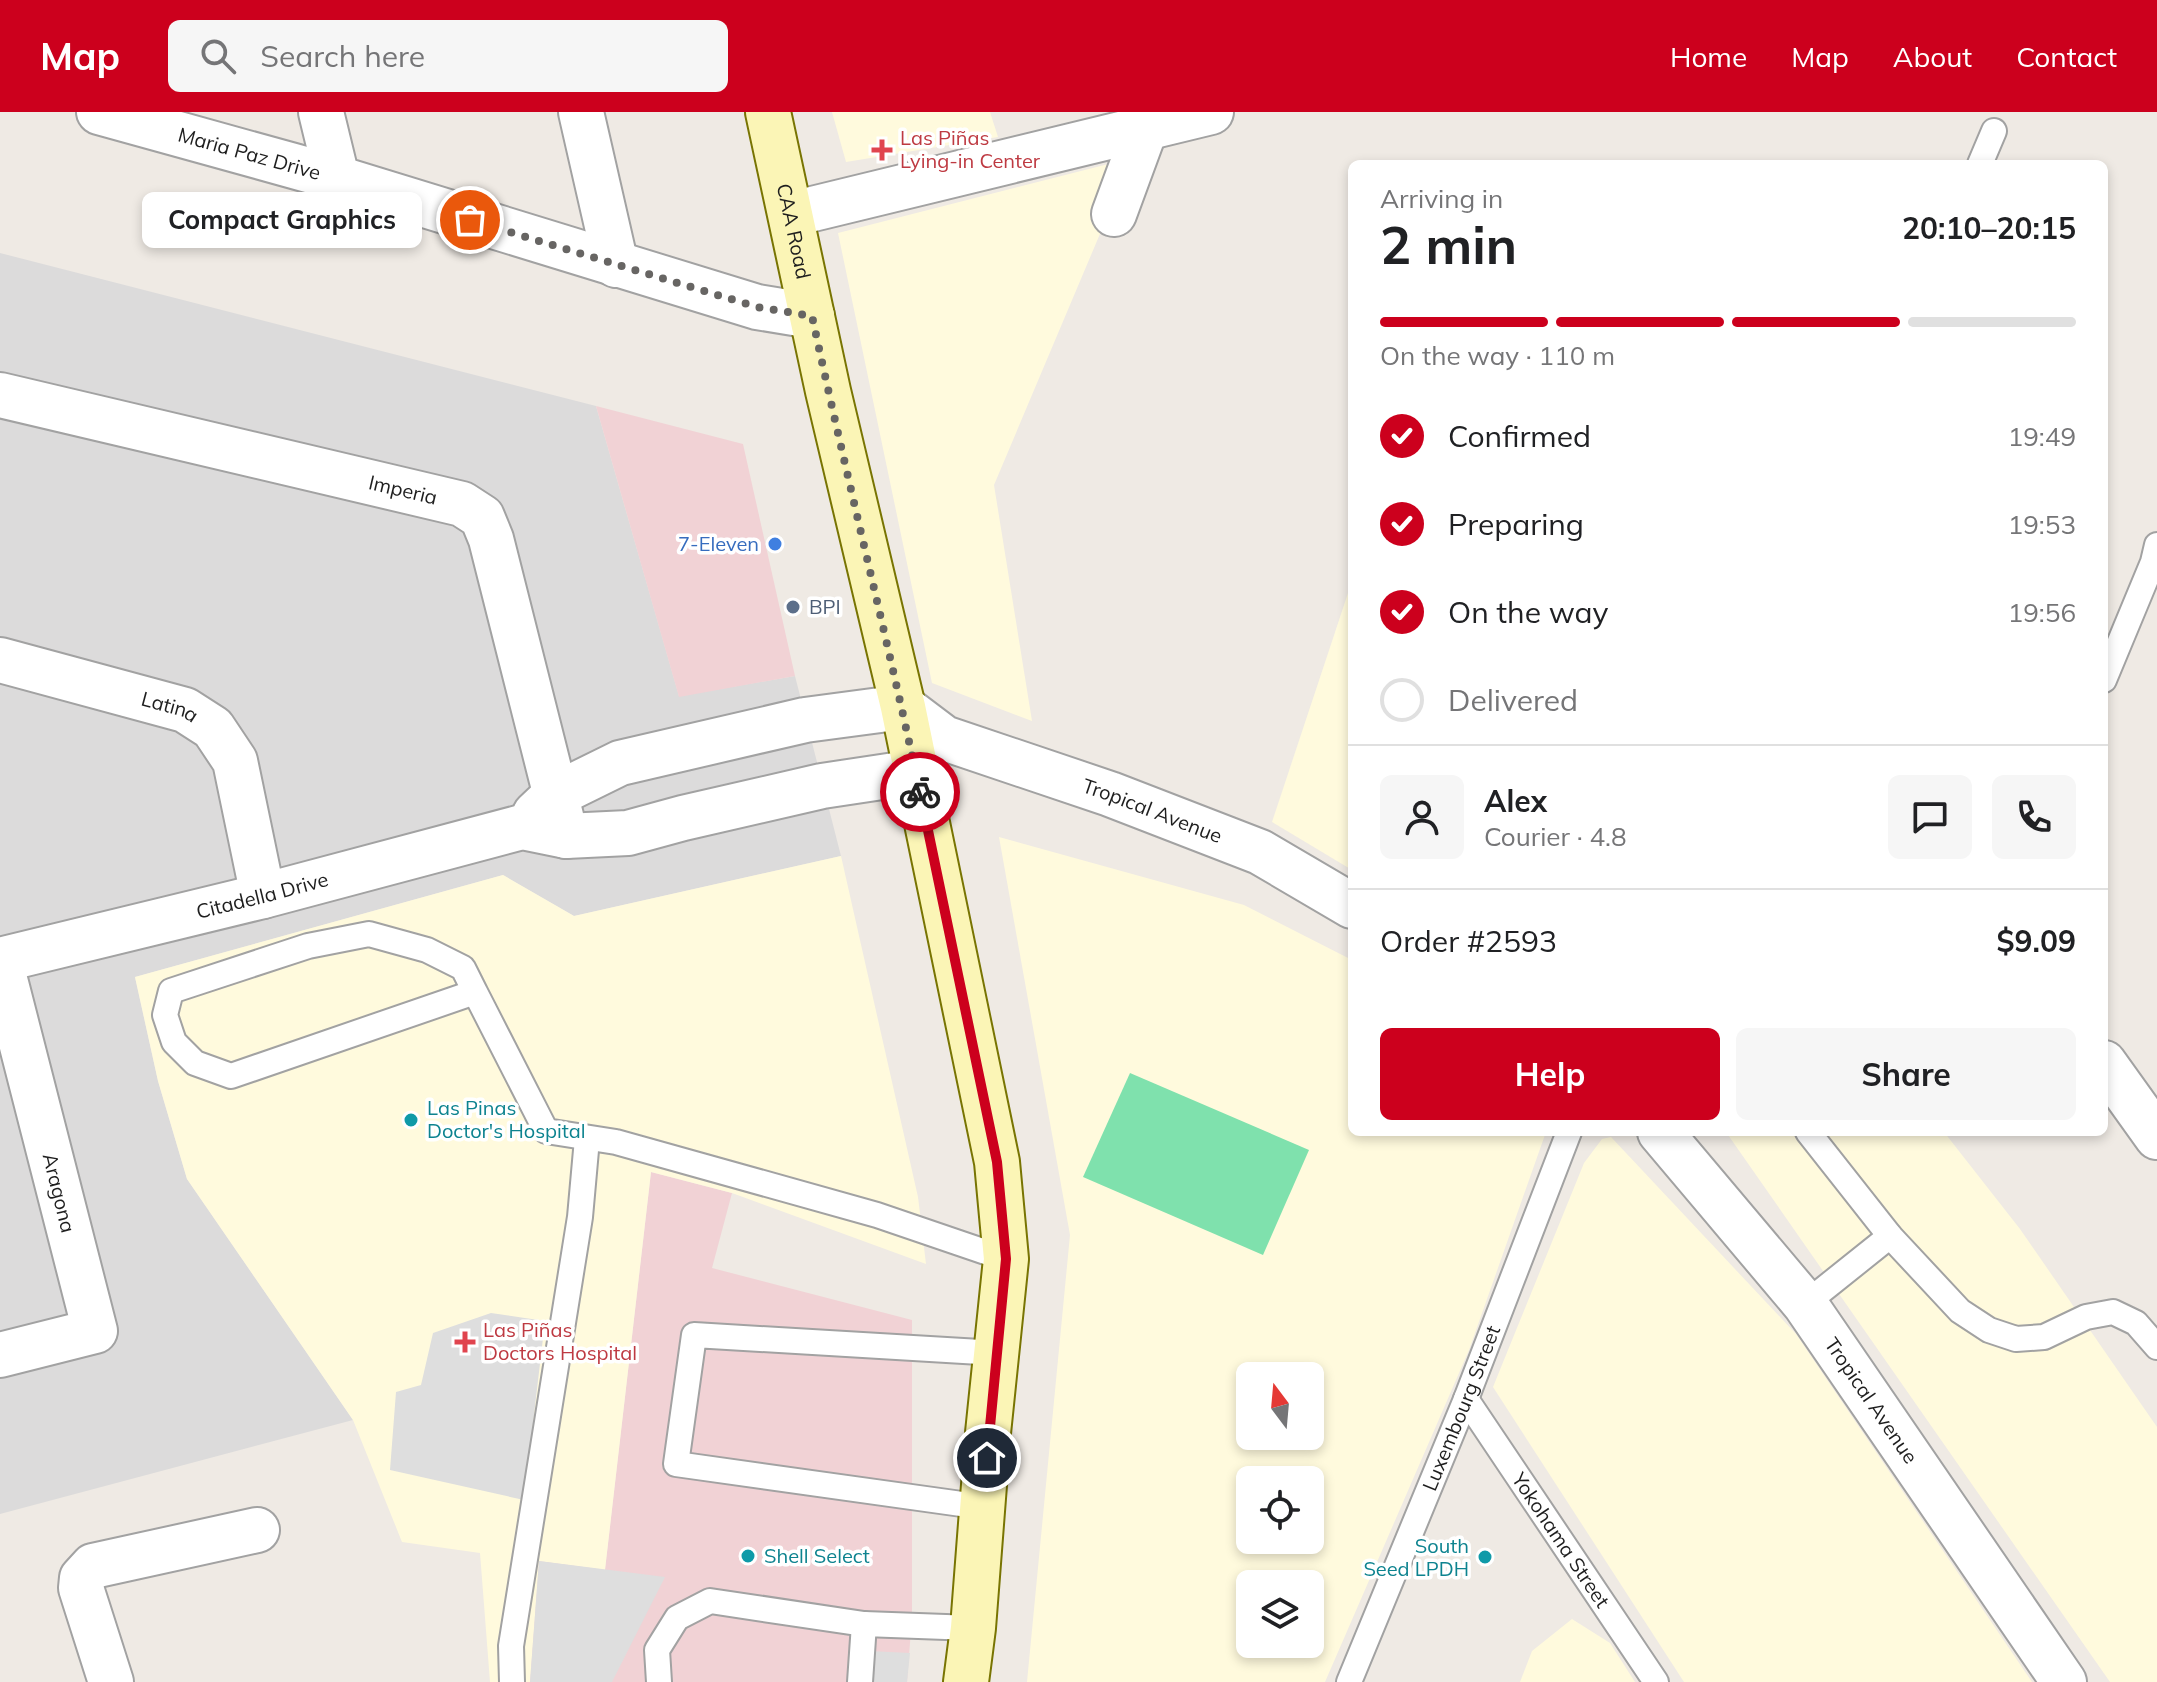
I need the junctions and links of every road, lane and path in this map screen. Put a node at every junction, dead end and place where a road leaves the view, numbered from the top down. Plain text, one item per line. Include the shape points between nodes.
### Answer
1 (99, 112) edge
2 (321, 112) edge
3 (581, 112) edge
4 (768, 112) edge
5 (1211, 112) edge
6 (1146, 127) junction
7 (1994, 131) dead end
8 (1982, 160) edge
9 (337, 178) junction
10 (792, 214) junction
11 (1114, 214) dead end
12 (616, 265) junction
13 (812, 316) junction
14 (0, 395) edge
15 (2156, 557) edge
16 (0, 660) edge
17 (2108, 671) edge
18 (903, 707) junction
19 (944, 738) junction
20 (702, 745) junction
21 (915, 772) junction
22 (715, 811) junction
23 (560, 816) junction
24 (263, 896) junction
25 (1348, 904) edge
26 (0, 960) edge
27 (475, 992) junction
28 (2108, 1069) edge
29 (1567, 1136) edge
30 (1663, 1136) edge
31 (1811, 1136) edge
32 (2157, 1137) edge
33 (587, 1139) junction
34 (1890, 1236) junction
35 (1006, 1259) junction
36 (1805, 1304) junction
37 (2157, 1347) edge
38 (997, 1353) junction
39 (0, 1355) edge
40 (1466, 1399) junction
41 (983, 1507) junction
42 (257, 1530) dead end
43 (864, 1624) junction
44 (973, 1628) junction
45 (111, 1682) edge
46 (512, 1682) edge
47 (659, 1682) edge
48 (860, 1682) edge
49 (966, 1682) edge
50 (1349, 1682) edge
51 (1656, 1682) edge
52 (2064, 1682) edge

1 - 9 street, Maria Paz Drive
2 - 9 street
3 - 12 street
4 - 10 main road, CAA Road
5 - 6 street
6 - 10 street
6 - 11 street
7 - 8 lane
9 - 12 street, Maria Paz Drive
10 - 13 main road, CAA Road
12 - 13 street, Maria Paz Drive via 757,307
13 - 18 main road, CAA Road
14 - 23 street, Imperia via 462,504 482,517
15 - 17 lane
16 - 24 street, Latina via 185,710 213,728 235,761
18 - 19 street, Tropical Avenue
18 - 20 street, Citadella Drive via 805,720
18 - 21 main road, CAA Road
19 - 21 street
19 - 25 street, Tropical Avenue via 1260,852
20 - 22 street
20 - 23 street, Citadella Drive via 620,763
21 - 22 street via 822,786
21 - 35 main road, CAA Road via 997,1162
22 - 23 street via 628,833
23 - 24 street, Citadella Drive
24 - 26 street, Citadella Drive
26 - 39 street, Aragona via 95,1331
27 - 27 lane via 231,1076 195,1063 174,1042 165,1015 171,991 308,946 369,934 427,950 463,968
27 - 33 lane via 546,1131
28 - 32 street
29 - 40 lane, Luxembourg Street
30 - 36 street, Tropical Avenue
31 - 34 lane
33 - 35 lane via 616,1142 888,1218
33 - 46 lane via 580,1217 511,1646
34 - 36 lane
34 - 37 lane via 1960,1311 1989,1330 2016,1339 2044,1337 2086,1317 2113,1312 2136,1323
35 - 38 main road, CAA Road
36 - 52 street, Tropical Avenue
38 - 41 main road, CAA Road
38 - 41 lane via 694,1335 676,1464
40 - 50 lane, Luxembourg Street
40 - 51 lane, Yokohama Street
41 - 44 main road, CAA Road
42 - 45 street via 93,1566 81,1588
43 - 44 lane
43 - 47 lane via 710,1601 677,1618 657,1650
43 - 48 lane
44 - 49 main road, CAA Road

